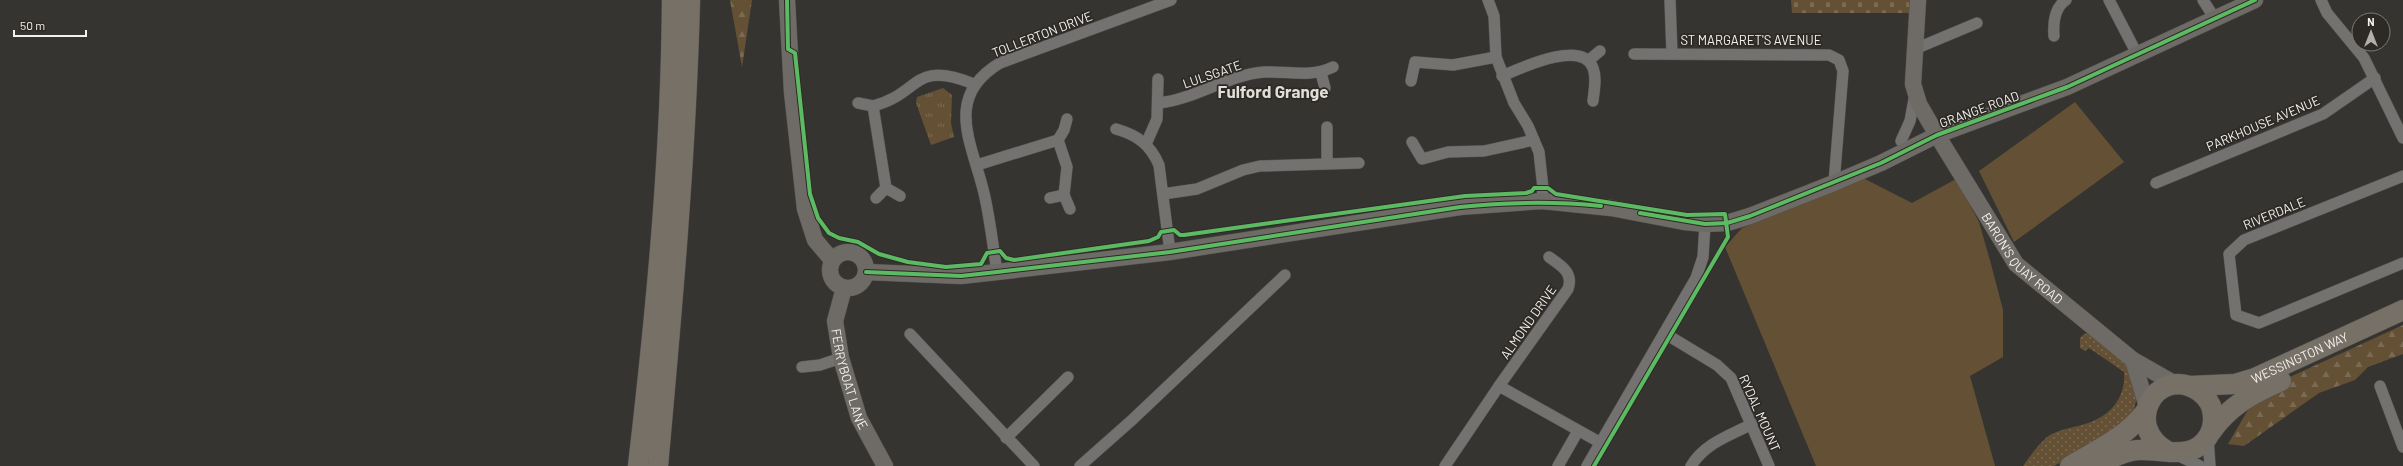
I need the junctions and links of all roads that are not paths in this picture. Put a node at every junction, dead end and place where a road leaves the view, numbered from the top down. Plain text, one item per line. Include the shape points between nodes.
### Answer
1 (672, 0) edge
2 (690, 0) edge
3 (787, 0) edge
4 (1171, 0) edge
5 (1488, 0) edge
6 (1670, 0) edge
7 (1918, 0) edge
8 (2066, 0) edge
9 (2110, 0) edge
10 (2204, 0) edge
11 (2255, 0) edge
12 (2321, 0) edge
13 (2215, 19) junction
14 (1977, 23) dead end
15 (2054, 36) dead end
16 (1915, 49) junction
17 (1600, 51) dead end
18 (1634, 54) dead end
19 (1672, 54) junction
20 (2137, 54) junction
21 (1496, 56) junction
22 (1589, 60) junction
23 (1333, 68) dead end
24 (1322, 73) junction
25 (1502, 76) junction
26 (2375, 78) junction
27 (1158, 79) dead end
28 (1411, 81) dead end
29 (974, 84) junction
30 (1325, 88) dead end
31 (1915, 93) junction
32 (1593, 102) dead end
33 (858, 103) dead end
34 (1159, 103) junction
35 (873, 106) junction
36 (1067, 119) dead end
37 (1327, 127) dead end
38 (1116, 129) dead end
39 (1937, 136) junction
40 (2403, 138) edge
41 (1058, 140) junction
42 (1534, 140) junction
43 (1901, 141) dead end
44 (1412, 142) dead end
45 (1146, 144) junction
46 (1327, 163) junction
47 (1359, 163) dead end
48 (977, 165) junction
49 (2403, 176) edge
50 (1834, 183) junction
51 (2156, 183) dead end
52 (886, 188) junction
53 (1163, 194) junction
54 (1064, 195) junction
55 (900, 196) dead end
56 (876, 198) dead end
57 (1050, 198) dead end
58 (1542, 201) junction
59 (1070, 210) dead end
60 (1705, 224) junction
61 (1170, 252) junction
62 (1548, 256) dead end
63 (832, 260) junction
64 (2403, 263) edge
65 (866, 272) junction
66 (997, 272) junction
67 (1285, 275) dead end
68 (844, 288) junction
69 (2403, 310) edge
70 (2403, 325) edge
71 (1664, 333) junction
72 (910, 334) dead end
73 (841, 358) junction
74 (2133, 360) junction
75 (802, 367) dead end
76 (1068, 377) dead end
77 (2184, 385) junction
78 (1499, 386) junction
79 (2380, 386) dead end
80 (2146, 410) junction
81 (1752, 424) junction
82 (1578, 431) junction
83 (2210, 435) junction
84 (1006, 438) junction
85 (1601, 442) junction
86 (2403, 447) edge
87 (2171, 452) junction
88 (638, 466) edge
89 (658, 466) edge
90 (885, 466) edge
91 (1034, 466) edge
92 (1080, 466) edge
93 (1445, 466) edge
94 (1558, 466) edge
95 (1587, 466) edge
96 (1691, 466) edge
97 (1768, 466) edge
98 (2070, 466) edge
99 (2097, 466) edge
100 (2200, 466) edge
101 (2210, 466) edge

1 - 88 highway via 664,200 652,351
2 - 89 highway via 681,201
3 - 63 street via 792,92 806,209 815,240
4 - 29 street, TOLLERTON DRIVE via 1000,63
5 - 21 street via 1494,16
6 - 19 street
7 - 16 street
8 - 15 street via 2060,4 2053,22
9 - 20 street
10 - 13 street
11 - 13 street, GRANGE ROAD
12 - 26 street via 2327,13 2364,58
13 - 20 street, GRANGE ROAD
14 - 16 street
16 - 31 street
17 - 22 street
18 - 19 street, ST MARGARET'S AVENUE
19 - 50 street, ST MARGARET'S AVENUE via 1829,55 1839,60 1843,71
20 - 39 street, GRANGE ROAD via 2066,87
21 - 25 street
21 - 28 street via 1453,65 1415,62
22 - 25 street via 1578,56 1545,59
22 - 32 street via 1595,75
23 - 24 street, LULSGATE
24 - 30 street
24 - 34 street, LULSGATE via 1264,72 1175,102
25 - 42 street
26 - 40 street
26 - 51 street, PARKHOUSE AVENUE via 2323,114
27 - 34 street
29 - 35 street via 947,75 934,75 920,79 884,104
29 - 48 street, TOLLERTON DRIVE via 967,99 964,116 966,132
31 - 39 street, BARON'S QUAY ROAD
31 - 43 street via 1910,121
33 - 35 street
34 - 45 street via 1157,119
35 - 52 street
36 - 41 street
37 - 46 street
38 - 45 street via 1138,137
39 - 50 street, GRANGE ROAD
39 - 74 street, BARON'S QUAY ROAD via 2016,264
41 - 48 street
41 - 54 street via 1067,167
42 - 44 street via 1484,151 1448,152 1422,159
42 - 58 street via 1539,152
45 - 53 street via 1154,153 1159,165
46 - 47 street
46 - 53 street via 1260,166 1242,170 1197,190
48 - 66 street, TOLLERTON DRIVE
49 - 64 street, RIVERDALE via 2244,240 2229,254 2236,315 2259,323
50 - 60 street, GRANGE ROAD via 1750,216 1726,223
52 - 55 street
52 - 56 street
53 - 61 street
54 - 57 street
54 - 59 street
58 - 60 street, GRANGE ROAD via 1611,208
58 - 61 street, GRANGE ROAD via 1460,207
60 - 71 street via 1703,257 1696,278
61 - 66 street, GRANGE ROAD
62 - 78 street, ALMOND DRIVE via 1565,268 1570,276 1568,289
63 - 65 street via 839,253 854,252 864,260
63 - 68 street via 830,276
65 - 66 street, GRANGE ROAD via 961,276
65 - 68 street via 856,286
67 - 92 street
68 - 73 street, FERRYBOAT LANE via 835,321
69 - 77 highway, WESSINGTON WAY via 2255,378 2235,384
70 - 83 highway, WESSINGTON WAY via 2259,391 2221,417
71 - 81 street, RYDAL MOUNT via 1724,371 1735,385
71 - 85 street
72 - 84 street
73 - 75 street via 820,365
73 - 90 street, FERRYBOAT LANE via 859,418
74 - 77 street, BARON'S QUAY ROAD
74 - 80 street
76 - 84 street
77 - 80 highway, WESSINGTON WAY via 2166,387 2157,392
77 - 83 highway via 2203,394 2210,404 2213,416
78 - 82 street
78 - 93 street
79 - 86 street
80 - 87 highway via 2145,424 2149,435 2159,446
80 - 98 highway, WESSINGTON WAY via 2135,426 2122,436
81 - 96 street via 1711,444 1701,451
81 - 97 street, RYDAL MOUNT
82 - 85 street
82 - 94 street
83 - 87 highway, WESSINGTON WAY via 2190,451
83 - 101 street
84 - 91 street
85 - 95 street
87 - 99 highway, WESSINGTON WAY via 2127,452
87 - 100 street

